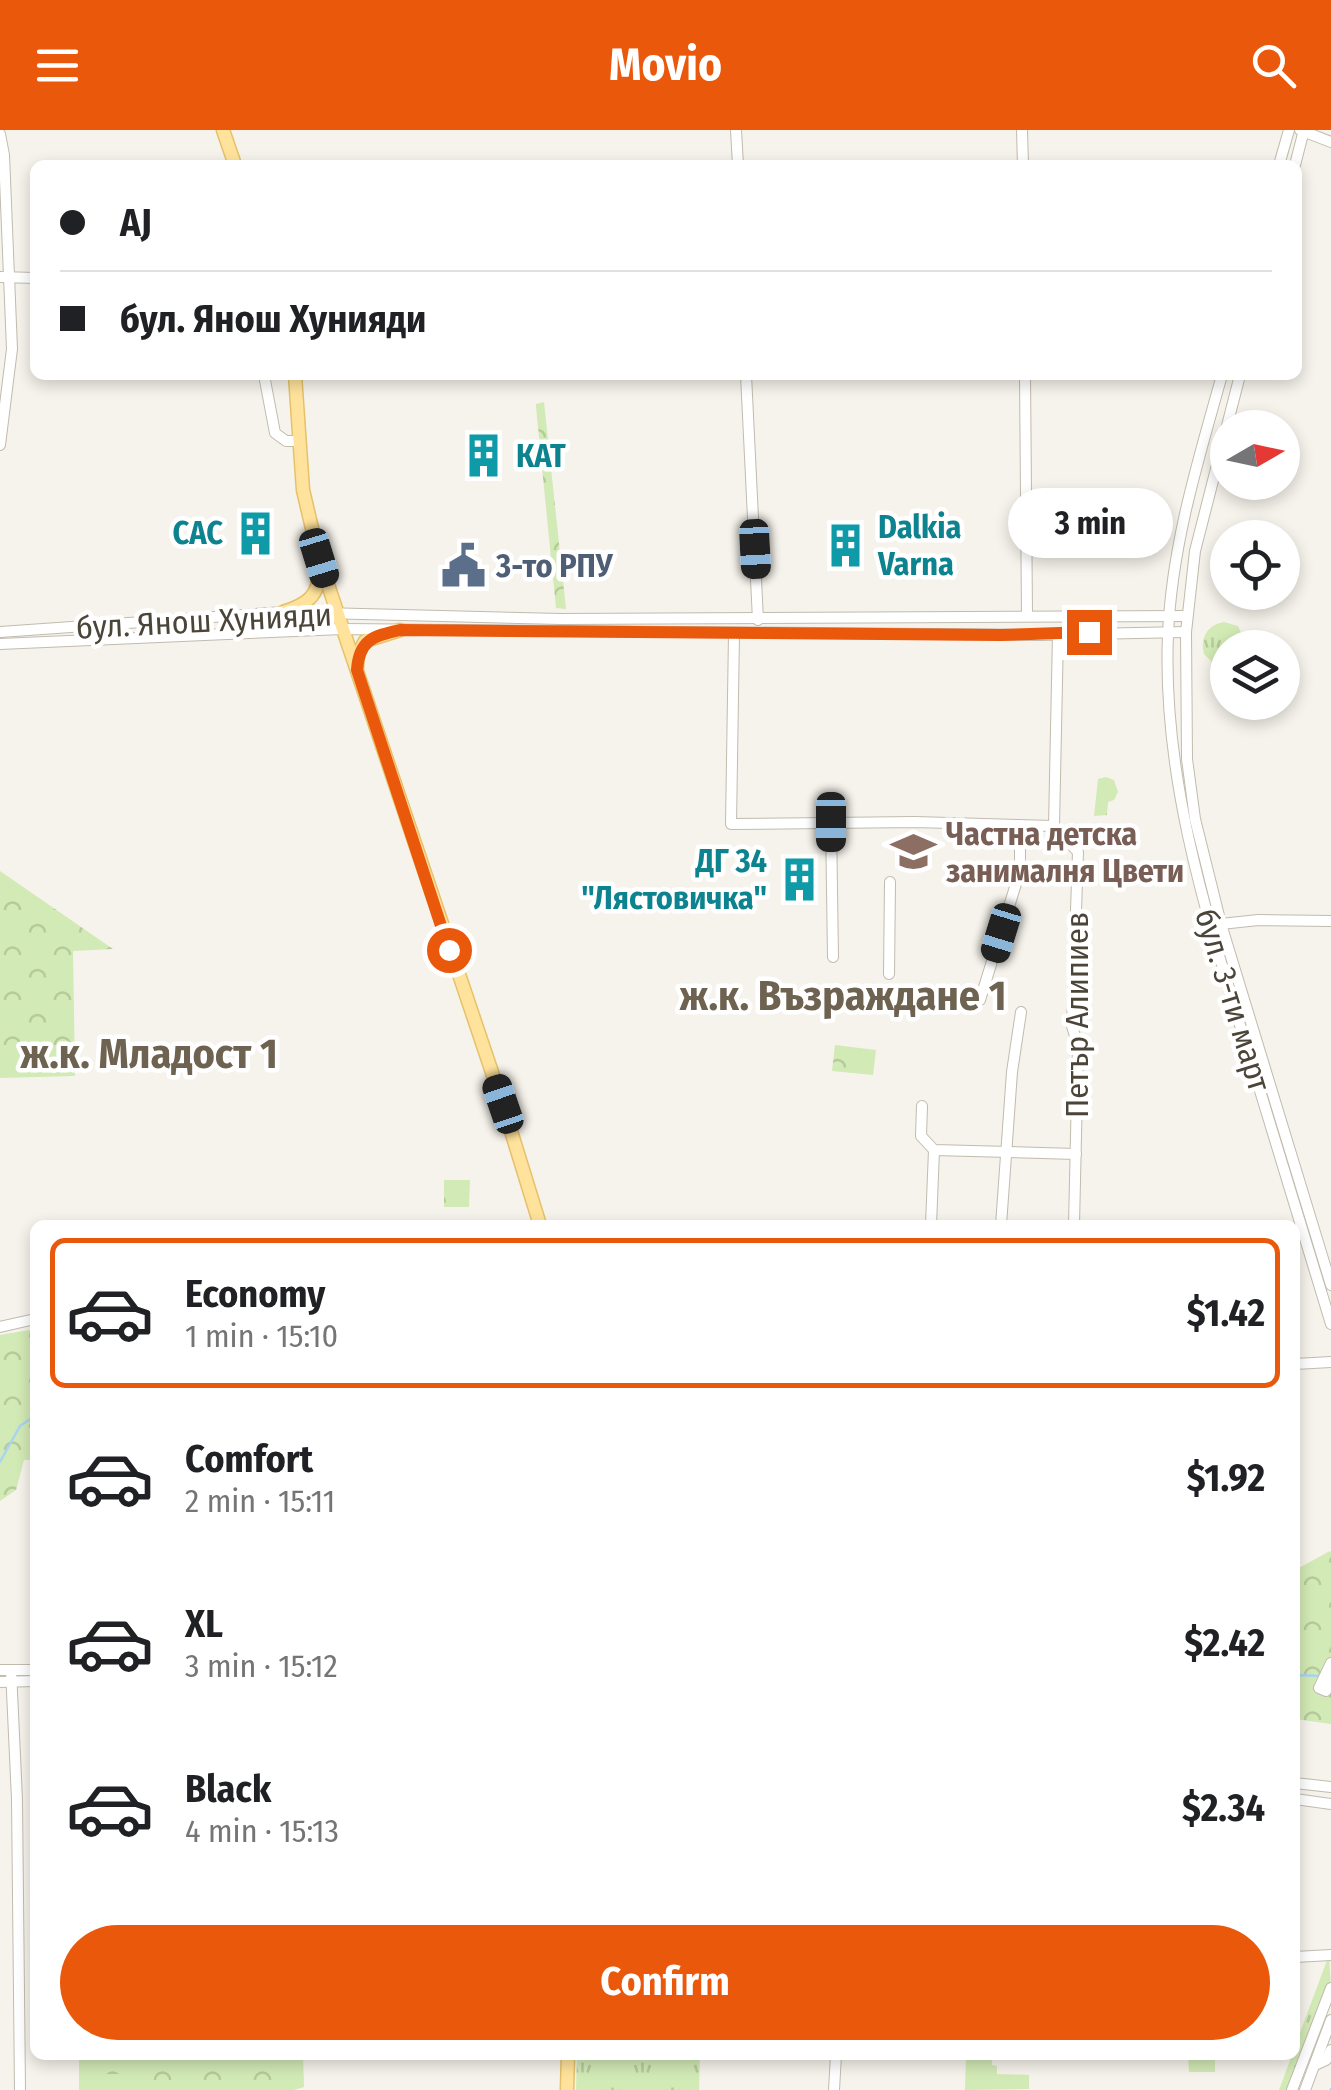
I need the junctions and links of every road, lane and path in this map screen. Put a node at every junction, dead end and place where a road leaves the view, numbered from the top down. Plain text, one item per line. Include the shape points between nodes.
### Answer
1 (224, 130) edge
2 (736, 130) edge
3 (1022, 130) edge
4 (1289, 130) edge
5 (1303, 131) edge
6 (0, 134) edge
7 (1331, 142) edge
8 (233, 160) edge
9 (738, 160) edge
10 (1023, 160) edge
11 (1280, 160) edge
12 (1296, 160) edge
13 (4, 278) edge
14 (30, 278) edge
15 (265, 380) edge
16 (295, 380) edge
17 (746, 380) edge
18 (1025, 380) edge
19 (1221, 380) edge
20 (1239, 380) edge
21 (300, 441) junction
22 (0, 445) edge
23 (1181, 524) junction
24 (1200, 529) junction
25 (319, 558) junction
26 (283, 612) junction
27 (337, 613) junction
28 (1028, 615) junction
29 (1170, 616) junction
30 (1187, 616) junction
31 (758, 620) junction
32 (342, 629) junction
33 (400, 630) junction
34 (0, 632) edge
35 (1168, 632) junction
36 (1186, 632) junction
37 (734, 634) junction
38 (1058, 634) junction
39 (0, 644) edge
40 (357, 670) junction
41 (831, 822) junction
42 (1020, 825) junction
43 (1054, 826) junction
44 (890, 882) dead end
45 (1331, 921) edge
46 (1221, 924) junction
47 (833, 956) dead end
48 (889, 974) dead end
49 (980, 1000) dead end
50 (1020, 1012) dead end
51 (922, 1106) dead end
52 (934, 1150) junction
53 (1006, 1152) junction
54 (1076, 1154) junction
55 (538, 1220) edge
56 (931, 1220) edge
57 (1001, 1220) edge
58 (1074, 1220) edge
59 (1294, 1220) edge
60 (1300, 1239) edge
61 (1331, 1285) edge
62 (30, 1320) edge
63 (1331, 1324) edge
64 (0, 1327) edge
65 (1331, 1362) edge
66 (1300, 1364) edge
67 (1331, 1663) edge
68 (6, 1676) edge
69 (1331, 1678) edge
70 (1300, 1783) edge
71 (1331, 1787) edge
72 (1300, 1800) edge
73 (1331, 1804) edge
74 (1331, 1955) edge
75 (1300, 1957) edge
76 (1331, 1988) edge
77 (1331, 2020) edge
78 (1331, 2050) edge
79 (568, 2060) edge
80 (836, 2060) edge
81 (1314, 2064) junction
82 (20, 2090) edge
83 (567, 2090) edge
84 (834, 2090) edge
85 (1292, 2090) edge
86 (1306, 2090) edge

1 - 8 main road
2 - 9 street
3 - 10 street
4 - 11 street
5 - 7 street
5 - 12 street
6 - 13 street
13 - 14 street
13 - 22 street via 12,349
15 - 21 street via 275,433
16 - 21 main road
17 - 31 street
18 - 28 street
19 - 23 street, бул. 3-ти март
20 - 24 street, бул. 3-ти март
21 - 25 main road via 306,510
23 - 24 street
23 - 29 street, бул. 3-ти март
24 - 30 street, бул. 3-ти март
25 - 26 main road via 316,593
25 - 27 main road
26 - 27 street, бул. Янош Хунияди
26 - 34 street, бул. Янош Хунияди
27 - 31 street, бул. Янош Хунияди
27 - 32 main road
28 - 29 street, бул. Янош Хунияди
28 - 31 street, бул. Янош Хунияди
29 - 30 street, бул. Янош Хунияди
29 - 35 street, бул. 3-ти март
30 - 36 street, бул. 3-ти март
32 - 33 street, бул. Янош Хунияди
32 - 39 street, бул. Янош Хунияди
32 - 40 main road
33 - 37 street, бул. Янош Хунияди
33 - 40 main road via 365,641
35 - 36 street, бул. Янош Хунияди
35 - 38 street, бул. Янош Хунияди
35 - 59 street, бул. 3-ти март via 1187,836
36 - 46 street, бул. 3-ти март via 1191,792
37 - 38 street, бул. Янош Хунияди
37 - 41 street via 731,824
38 - 43 street
40 - 55 main road
41 - 42 street
41 - 47 street
42 - 43 street
42 - 49 street via 1020,871
43 - 54 street, Петър Алипиев via 1078,852
44 - 48 street
45 - 46 street
46 - 61 street, бул. 3-ти март
50 - 53 street
51 - 52 street via 921,1136
52 - 53 street
52 - 56 street
53 - 54 street
53 - 57 street
54 - 58 street, Петър Алипиев
60 - 63 street, бул. 3-ти март
62 - 64 street
65 - 66 street
67 - 69 street via 1320,1688 1326,1690
68 - 82 street via 18,1799
70 - 71 street
72 - 73 street
74 - 75 street
76 - 85 street
77 - 81 street
78 - 81 street
79 - 83 main road
80 - 84 street
81 - 86 street

